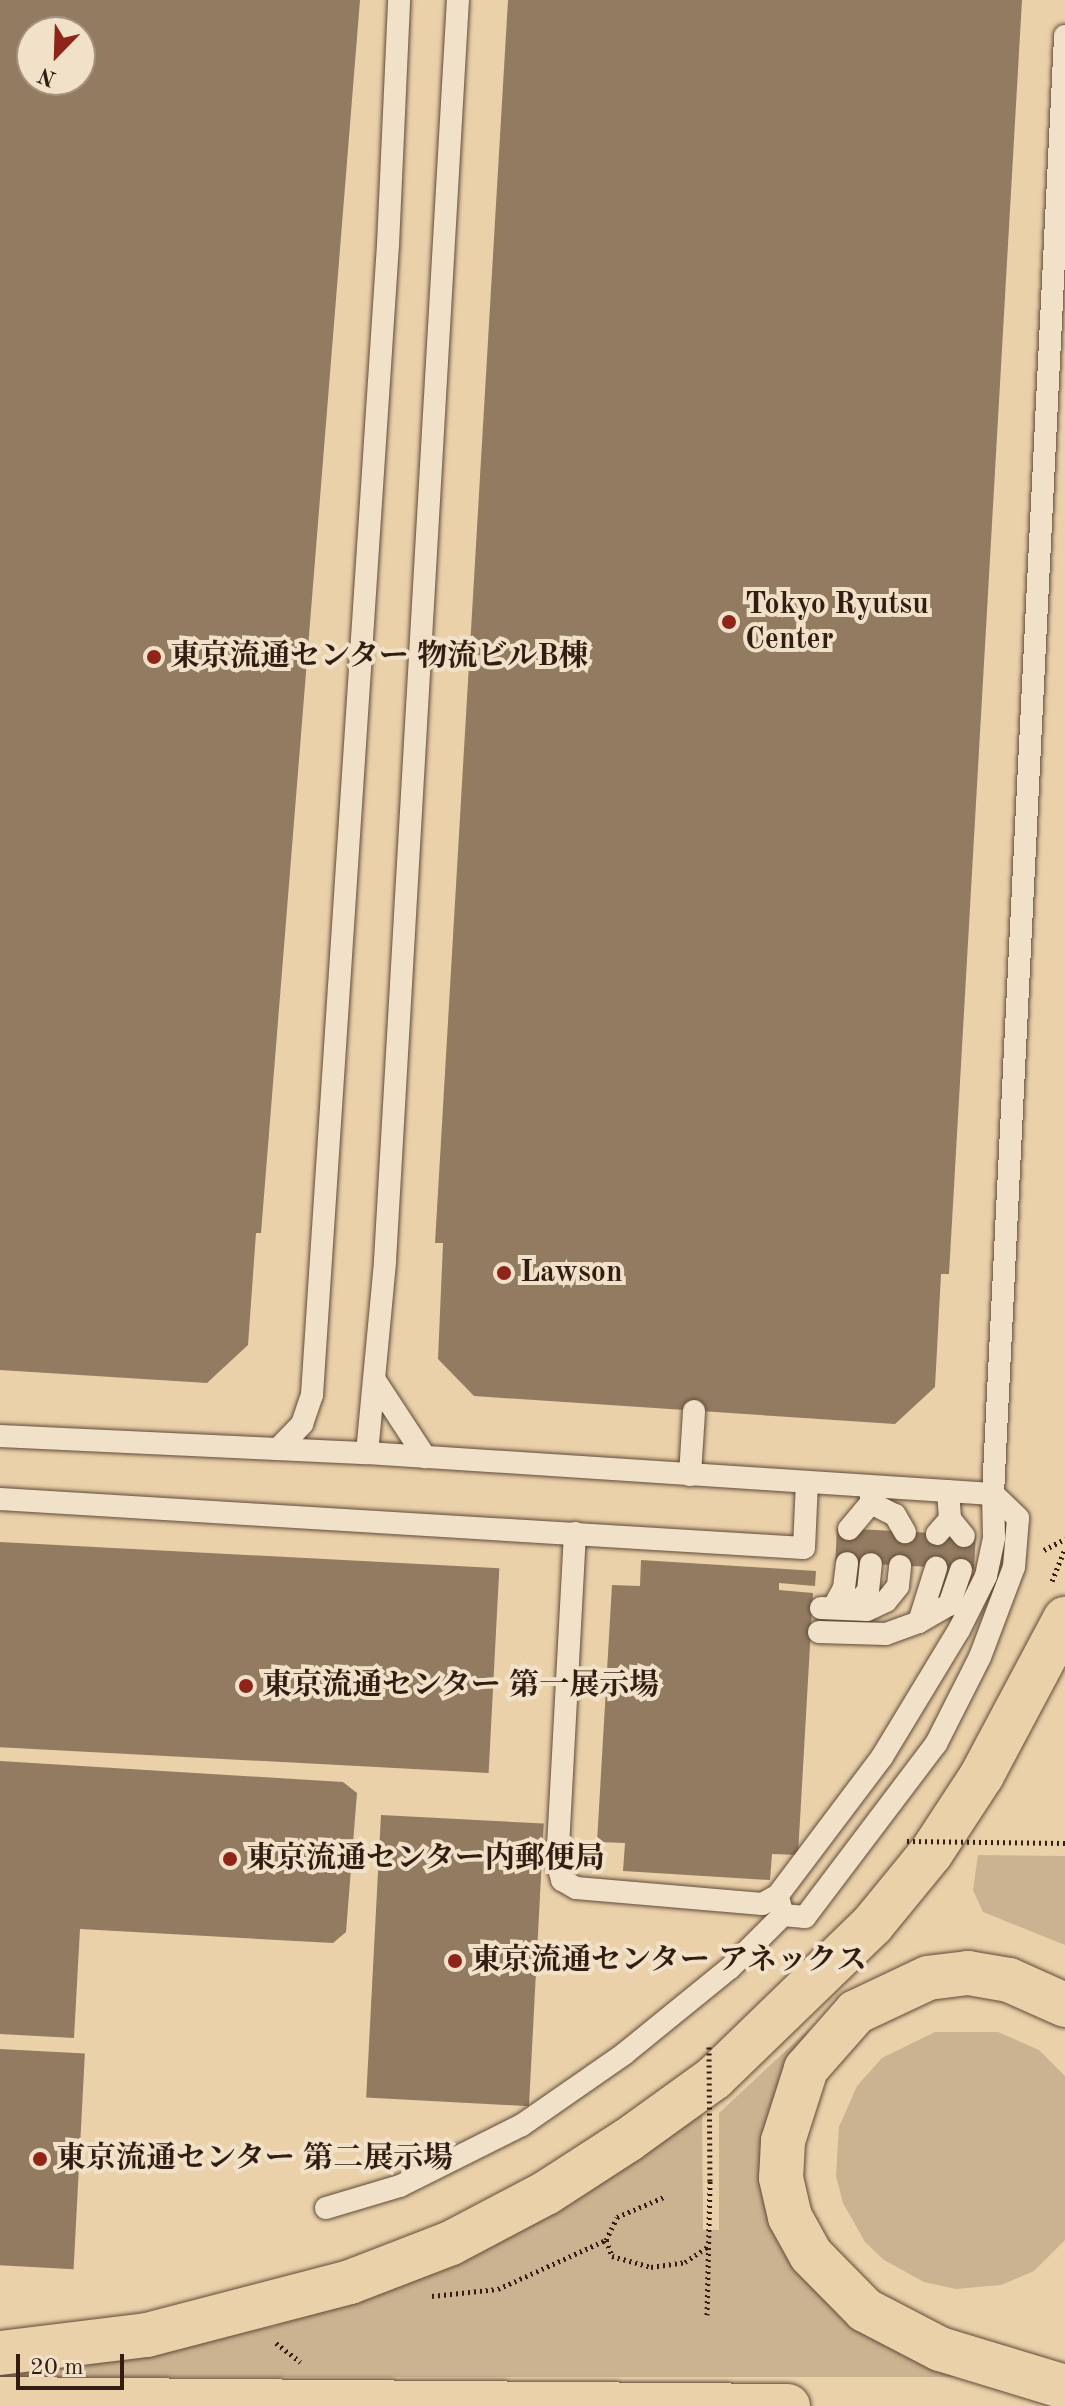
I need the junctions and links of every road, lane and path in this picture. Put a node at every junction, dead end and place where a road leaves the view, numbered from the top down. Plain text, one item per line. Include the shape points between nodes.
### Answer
1 (399, 0) edge
2 (458, 0) edge
3 (1065, 36) edge
4 (376, 1382) junction
5 (694, 1411) dead end
6 (0, 1436) edge
7 (278, 1449) junction
8 (367, 1453) junction
9 (425, 1457) junction
10 (690, 1475) junction
11 (807, 1482) junction
12 (948, 1491) junction
13 (993, 1494) junction
14 (871, 1495) junction
15 (0, 1499) edge
16 (849, 1529) dead end
17 (950, 1529) dead end
18 (875, 1530) dead end
19 (905, 1532) dead end
20 (575, 1533) junction
21 (847, 1563) dead end
22 (871, 1564) dead end
23 (900, 1566) dead end
24 (936, 1568) dead end
25 (961, 1570) dead end
26 (836, 1608) junction
27 (1065, 1619) edge
28 (919, 1622) junction
29 (819, 1632) dead end
30 (907, 1841) dead end
31 (1065, 1843) edge
32 (780, 1905) junction
33 (1065, 2005) edge
34 (709, 2047) dead end
35 (664, 2197) dead end
36 (326, 2208) dead end
37 (606, 2240) junction
38 (709, 2246) junction
39 (418, 2298) dead end
40 (707, 2315) dead end
41 (275, 2342) dead end
42 (0, 2353) edge
43 (301, 2363) dead end
44 (1047, 2382) edge
45 (0, 2399) edge
46 (788, 2406) edge

1 - 7 lane via 388,245 312,1395 302,1424
2 - 4 lane
3 - 13 lane
4 - 8 lane
4 - 9 lane
5 - 10 lane
6 - 7 lane
7 - 8 lane
8 - 9 lane
9 - 10 lane
10 - 11 lane
11 - 14 lane
11 - 20 lane via 804,1548
12 - 13 lane
12 - 14 lane
12 - 17 lane
13 - 32 lane via 994,1537 986,1576 959,1630 882,1757
13 - 32 lane via 1018,1518 1014,1567 974,1669 936,1744 805,1917
14 - 16 lane
14 - 18 lane
14 - 19 lane via 895,1515
15 - 20 lane
20 - 32 lane via 557,1862 562,1880 576,1888
21 - 26 lane
22 - 26 lane via 868,1591
23 - 26 lane via 898,1586 886,1601 867,1610
24 - 28 lane
25 - 28 lane via 949,1605
27 - 42 main road via 982,1775 931,1853 872,1925 714,2078 628,2140 546,2193 451,2243 350,2282 147,2335
28 - 29 lane via 886,1634
30 - 31 path, bridge
32 - 36 lane via 730,1968 624,2054 522,2125 400,2186
33 - 44 main road via 1009,1980 968,1973 928,1978 856,2012 806,2069 783,2141 781,2178 790,2217 811,2255 838,2286 901,2332
34 - 38 path, bridge
35 - 37 path via 617,2217
37 - 38 path via 612,2256 651,2267 685,2262
37 - 39 path via 498,2289
38 - 40 path
41 - 43 path
45 - 46 main road

